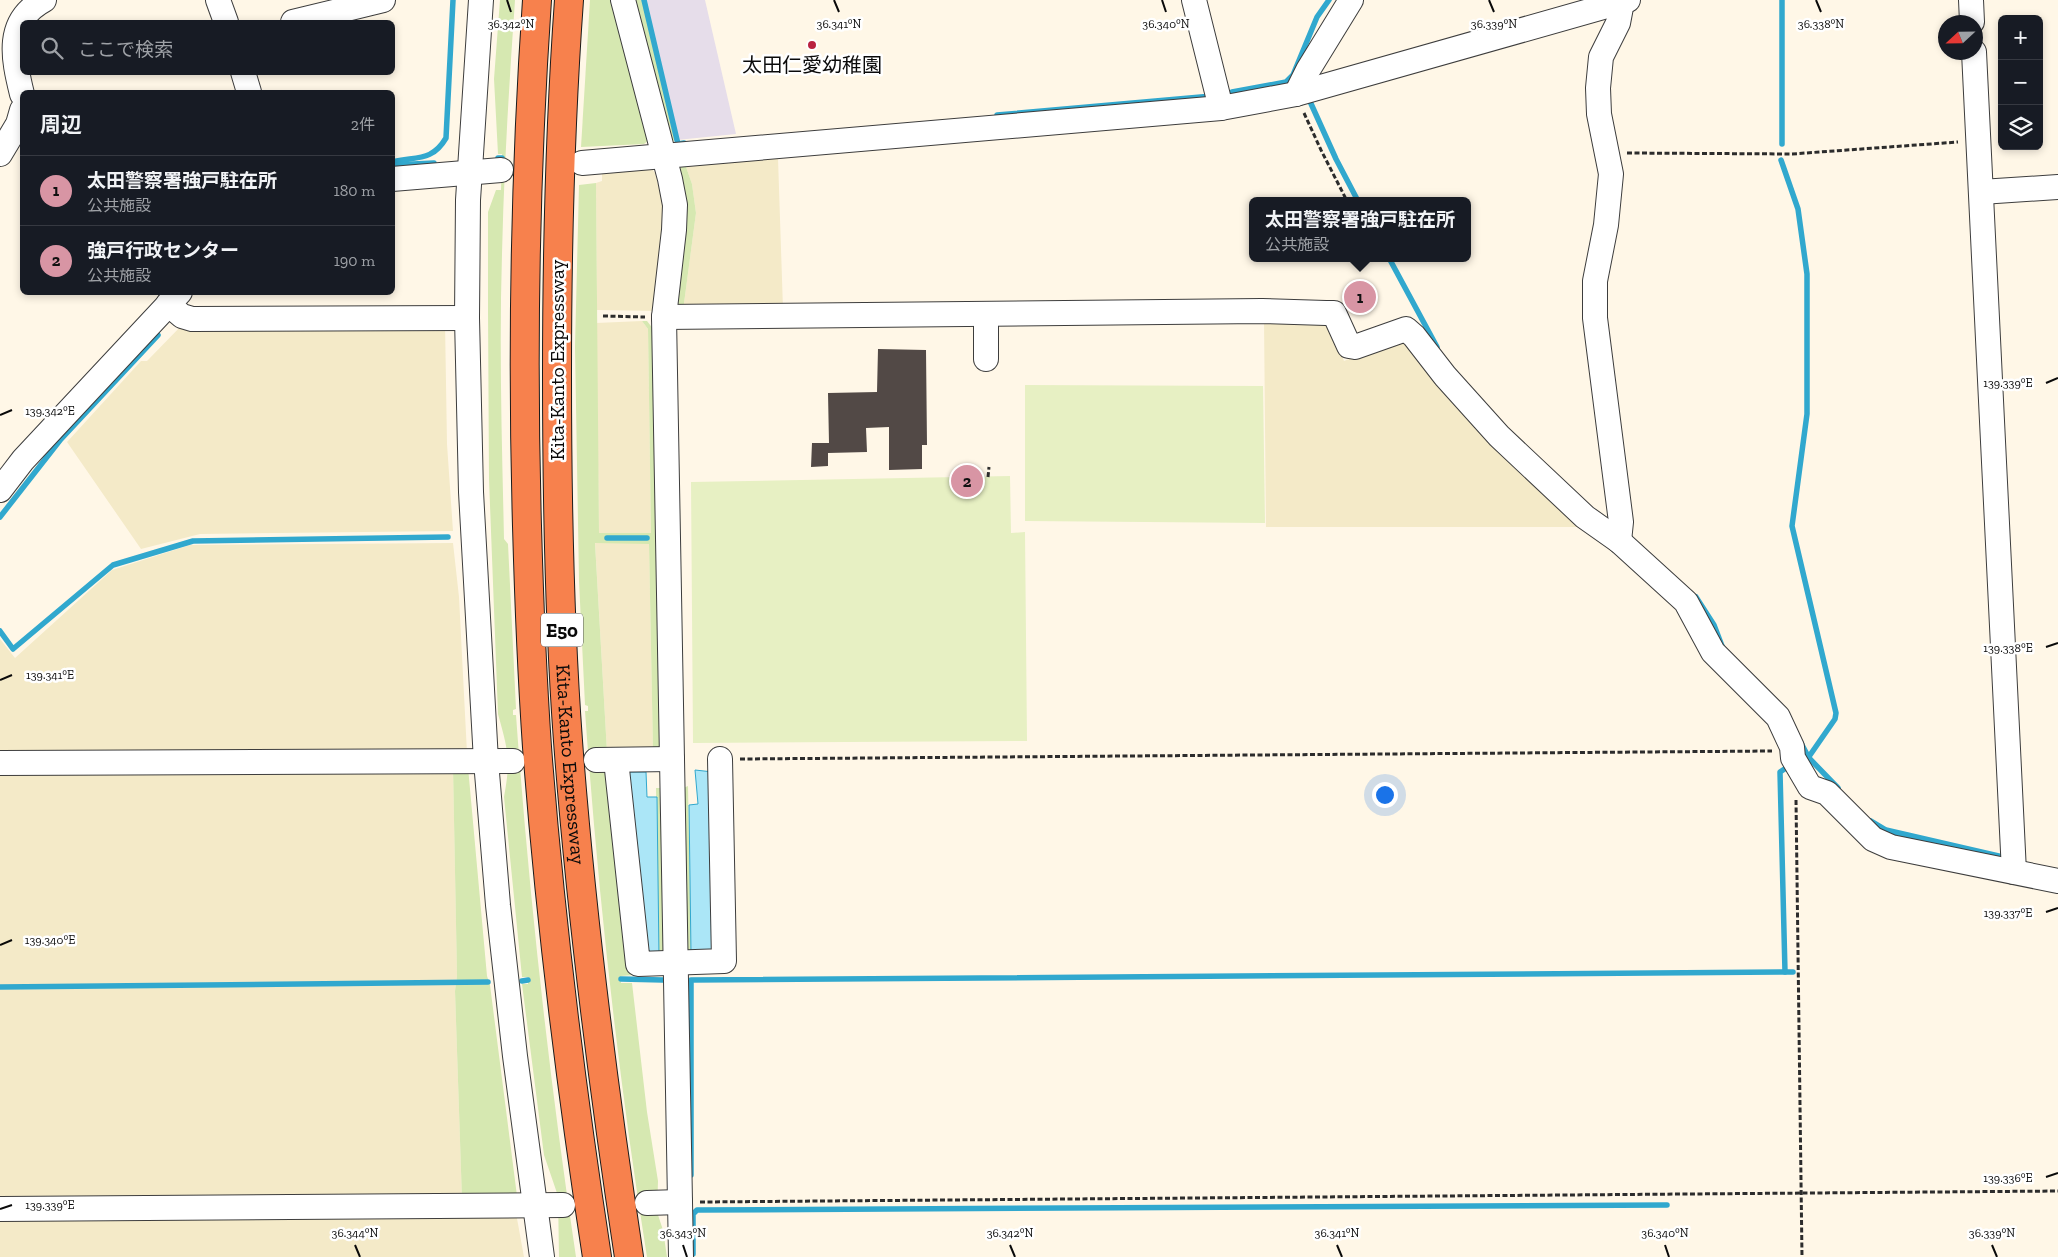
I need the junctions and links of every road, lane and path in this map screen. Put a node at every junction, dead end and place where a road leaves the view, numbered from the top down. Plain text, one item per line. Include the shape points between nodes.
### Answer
1 (44, 0) edge
2 (218, 0) edge
3 (383, 0) edge
4 (481, 0) edge
5 (537, 0) edge
6 (569, 0) edge
7 (623, 0) edge
8 (1194, 0) edge
9 (1351, 0) edge
10 (1971, 0) edge
11 (1625, 1) edge
12 (1972, 15) edge
13 (23, 20) edge
14 (225, 20) edge
15 (301, 20) edge
16 (20, 28) edge
17 (1974, 60) edge
18 (244, 75) edge
19 (21, 90) edge
20 (249, 90) edge
21 (1296, 94) junction
22 (1220, 108) junction
23 (20, 117) edge
24 (1979, 141) junction
25 (1606, 153) junction
26 (0, 154) edge
27 (663, 157) junction
28 (582, 163) dead end
29 (501, 170) dead end
30 (469, 173) junction
31 (395, 179) edge
32 (2058, 187) edge
33 (1981, 192) junction
34 (1344, 197) edge
35 (174, 298) edge
36 (986, 314) junction
37 (604, 316) dead end
38 (664, 317) junction
39 (467, 318) junction
40 (986, 359) dead end
41 (23, 460) junction
42 (0, 466) edge
43 (989, 467) dead end
44 (988, 477) dead end
45 (0, 490) edge
46 (1619, 541) junction
47 (672, 759) junction
48 (720, 759) joint
49 (486, 761) junction
50 (513, 761) dead end
51 (0, 763) edge
52 (1796, 763) junction
53 (2014, 872) junction
54 (2058, 881) edge
55 (675, 962) junction
56 (2058, 1191) edge
57 (1801, 1193) junction
58 (680, 1202) junction
59 (647, 1203) dead end
60 (534, 1204) junction
61 (563, 1205) dead end
62 (0, 1209) edge
63 (542, 1257) edge
64 (596, 1257) edge
65 (629, 1257) edge
66 (681, 1257) edge
67 (1802, 1257) edge

1 - 13 street via 32,7
2 - 14 street
3 - 15 street
4 - 30 street
5 - 64 highway, Kita-Kanto Expressway / E50 via 529,110 526,248 524,419 529,584 537,745 553,930
6 - 65 highway, Kita-Kanto Expressway / E50 via 561,105 557,251 559,581 568,740 586,937
7 - 27 street
8 - 22 street
9 - 21 street
10 - 12 street
11 - 21 street
11 - 25 street via 1602,56 1599,114
16 - 19 street via 15,40 14,59
17 - 24 street
18 - 20 street
21 - 22 street
21 - 34 path
22 - 27 street
23 - 26 street
24 - 25 path via 1792,154
24 - 33 street
25 - 46 street via 1610,174 1606,225 1595,281 1595,318 1621,522
27 - 28 street
27 - 38 street via 675,205
29 - 30 street
30 - 31 street
30 - 39 street
32 - 33 street
33 - 53 street
35 - 39 street via 182,316 192,319
35 - 41 street
36 - 38 street
36 - 40 street
36 - 46 street via 1334,313 1349,346 1355,347 1406,329 1499,436 1585,517
37 - 38 path
38 - 47 street
39 - 49 street via 470,472
41 - 42 street
41 - 45 street
43 - 44 path
46 - 52 street via 1686,602 1713,652 1778,717
47 - 55 street
47 - 55 street via 606,760 638,964
48 - 52 path via 1778,751
48 - 55 street via 724,960
49 - 50 street
49 - 51 street
49 - 60 street via 498,905
52 - 53 street via 1810,787 1827,793 1873,839 1890,847
52 - 57 path
53 - 54 street
55 - 58 street
56 - 57 path
57 - 58 path
57 - 67 path
58 - 59 street
58 - 66 street
60 - 61 street
60 - 62 street
60 - 63 street

